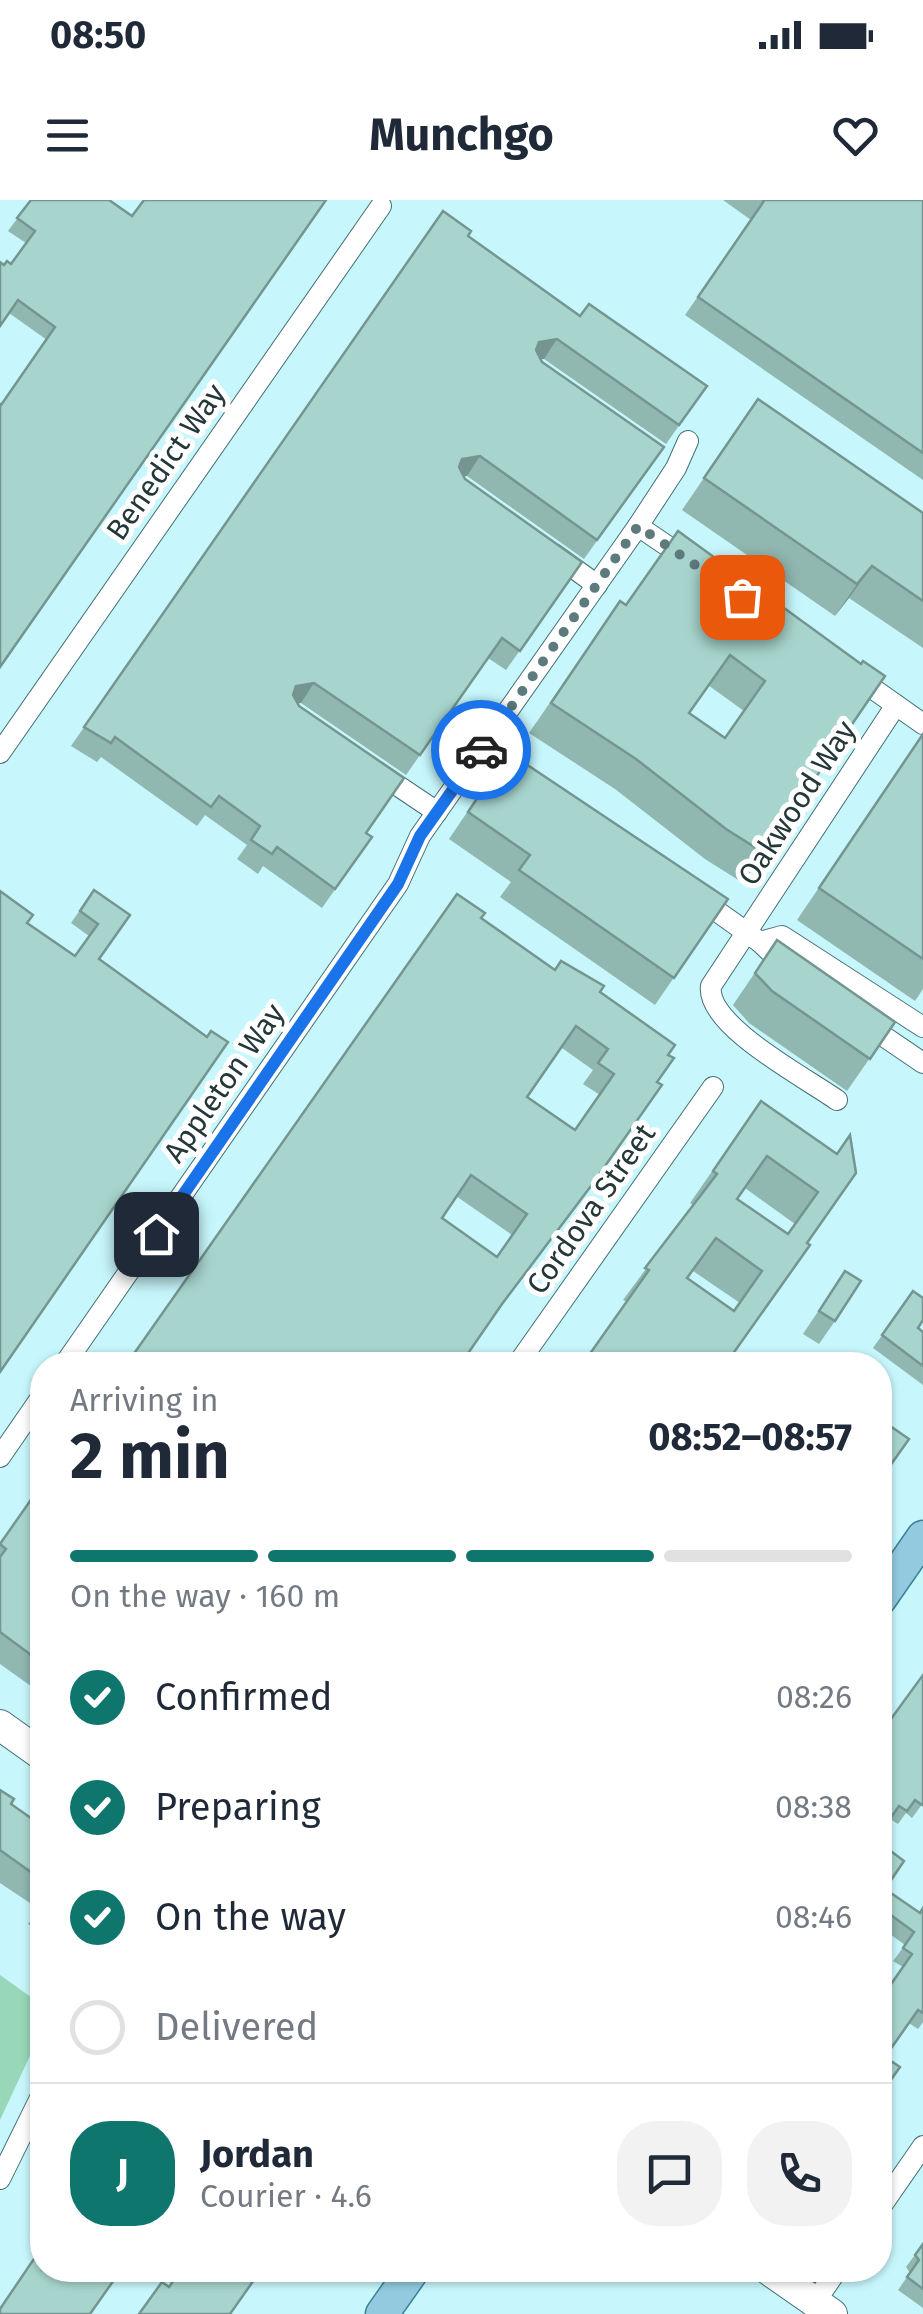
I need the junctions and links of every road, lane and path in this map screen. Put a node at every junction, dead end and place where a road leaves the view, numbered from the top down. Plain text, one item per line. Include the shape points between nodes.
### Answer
1 (381, 206) dead end
2 (688, 441) dead end
3 (638, 526) junction
4 (536, 541) edge
5 (700, 568) edge
6 (597, 584) junction
7 (834, 662) edge
8 (896, 705) junction
9 (923, 724) edge
10 (0, 753) edge
11 (357, 758) edge
12 (436, 812) junction
13 (678, 884) edge
14 (754, 938) junction
15 (809, 984) edge
16 (853, 1016) edge
17 (923, 1027) edge
18 (923, 1063) edge
19 (713, 1087) dead end
20 (837, 1100) dead end
21 (73, 1352) edge
22 (526, 1352) edge
23 (30, 1413) edge
24 (0, 1457) edge
25 (923, 1536) edge
26 (892, 1581) edge
27 (0, 1726) edge
28 (30, 1747) edge
29 (30, 2118) edge
30 (923, 2146) edge
31 (0, 2179) edge
32 (892, 2191) edge
33 (405, 2282) edge
34 (786, 2282) edge
35 (833, 2282) edge
36 (824, 2308) edge
37 (382, 2314) edge

1 - 10 street, Benedict Way
2 - 3 street, Appleton Way via 669,462
3 - 5 street
3 - 6 street, Appleton Way
4 - 6 street
6 - 12 street, Appleton Way via 496,745
7 - 8 street
8 - 9 street
8 - 14 street, Oakwood Way
11 - 12 street
12 - 21 street, Appleton Way via 398,884
13 - 14 street
14 - 15 street
14 - 17 street via 782,936
14 - 20 street, Oakwood Way via 711,986 717,1015
16 - 18 street
19 - 22 street, Cordova Street
23 - 24 street
25 - 26 main road
27 - 28 main road
29 - 31 street
30 - 32 street
33 - 37 main road
34 - 36 main road
35 - 36 street

